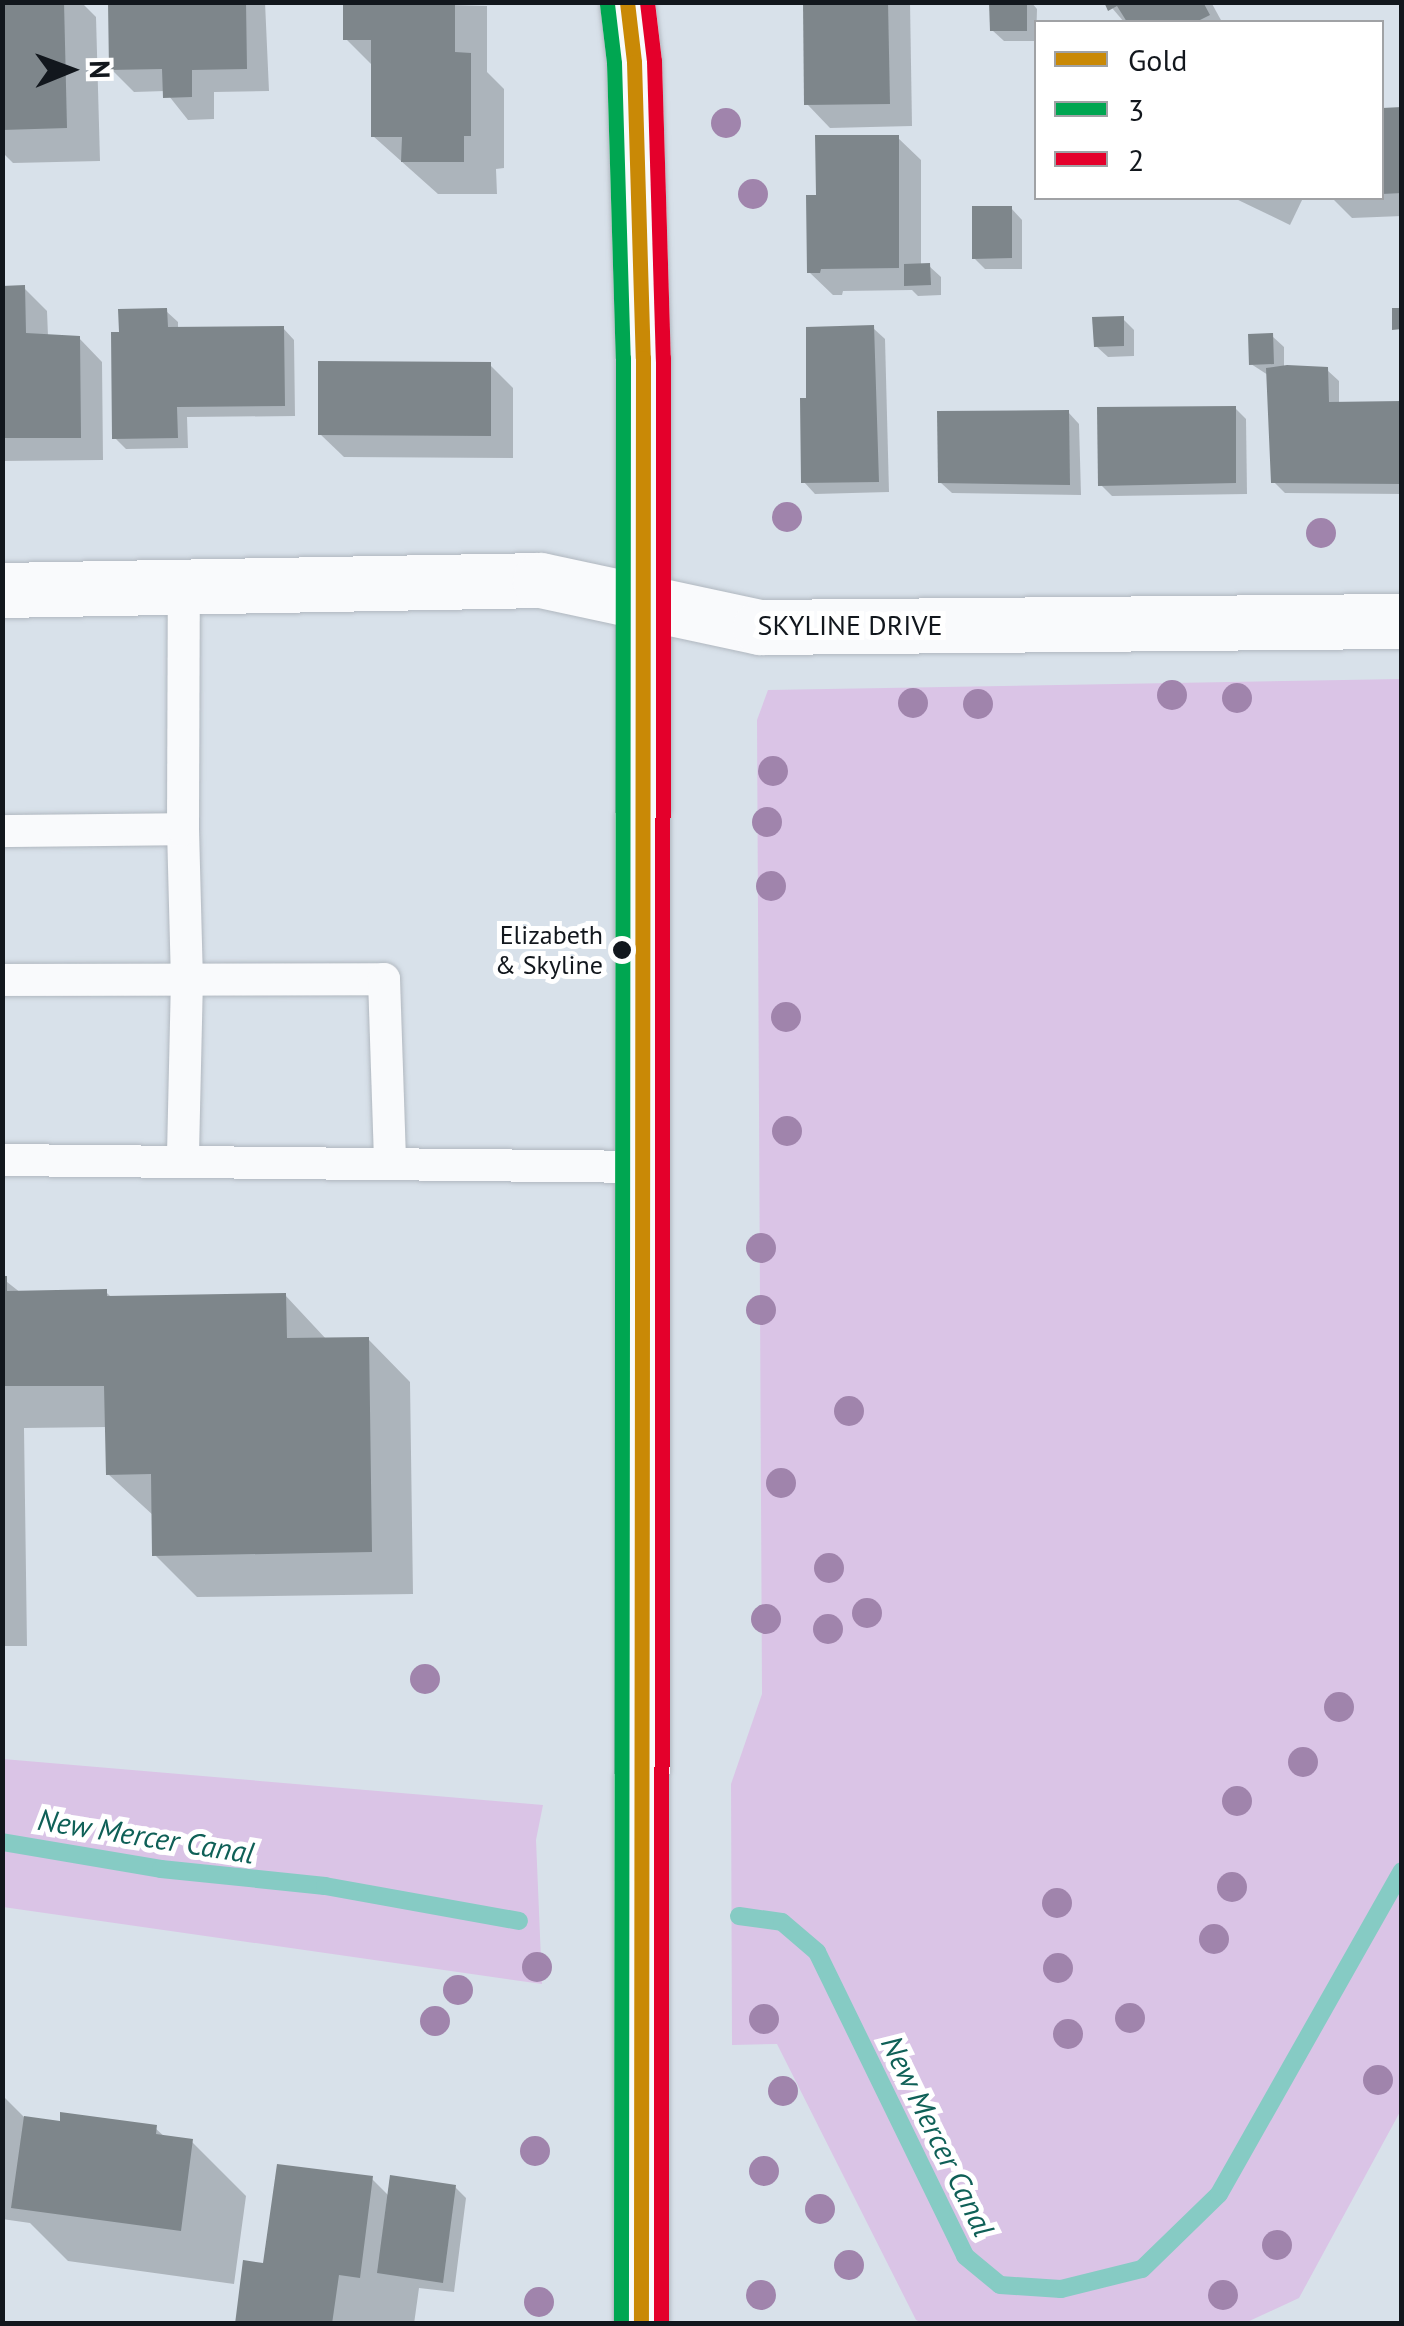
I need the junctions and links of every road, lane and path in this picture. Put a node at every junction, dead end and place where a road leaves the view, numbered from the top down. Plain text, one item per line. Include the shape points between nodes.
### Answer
1 (627, 2) edge
2 (184, 587) junction
3 (2, 590) edge
4 (643, 603) junction
5 (1402, 621) edge
6 (183, 828) junction
7 (2, 831) edge
8 (187, 978) junction
9 (2, 980) edge
10 (2, 1160) edge
11 (183, 1161) junction
12 (390, 1163) junction
13 (644, 1167) junction
14 (641, 2324) edge

1 - 4 main road via 638,177
2 - 3 main road, SKYLINE DRIVE
2 - 4 main road, SKYLINE DRIVE via 540,580
2 - 6 lane
4 - 5 main road, SKYLINE DRIVE via 760,628
4 - 13 main road
6 - 7 lane
6 - 8 lane
8 - 9 lane
8 - 11 lane
8 - 12 lane via 384,979
10 - 11 lane
11 - 12 lane
12 - 13 lane
13 - 14 main road

